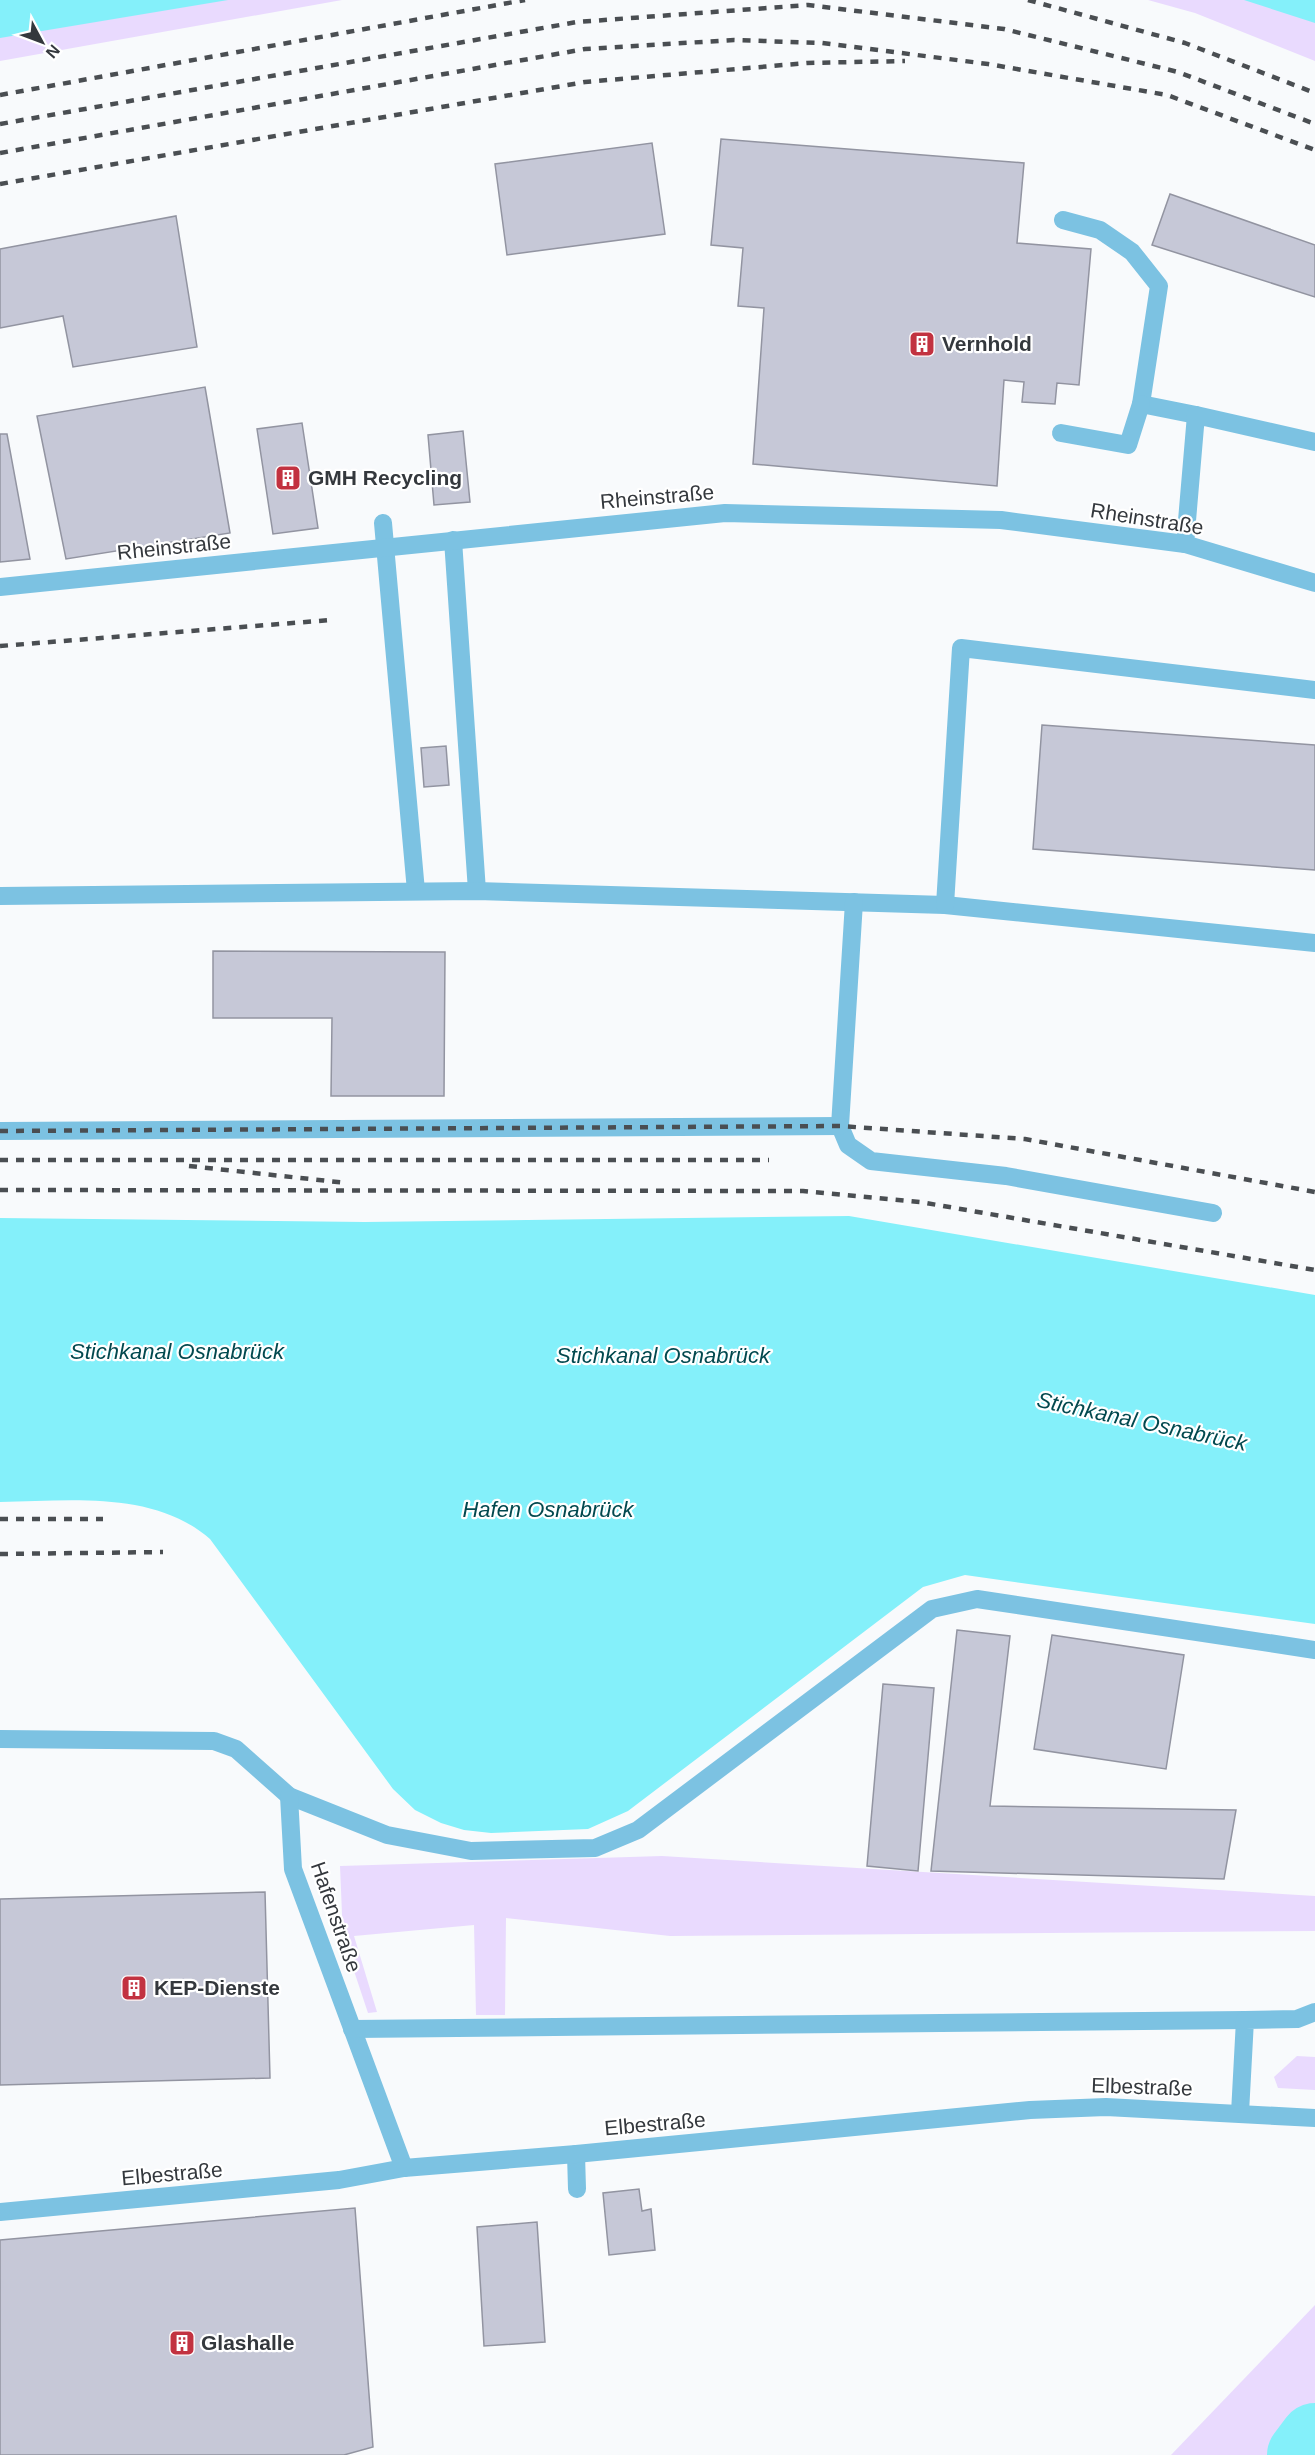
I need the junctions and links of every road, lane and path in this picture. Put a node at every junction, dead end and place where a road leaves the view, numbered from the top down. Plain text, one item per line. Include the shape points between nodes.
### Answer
1 (1063, 220) dead end
2 (1141, 404) junction
3 (1196, 415) junction
4 (1061, 433) dead end
5 (1315, 442) edge
6 (382, 523) dead end
7 (453, 540) junction
8 (1185, 544) junction
9 (383, 547) junction
10 (1315, 583) edge
11 (0, 587) edge
12 (1315, 690) edge
13 (416, 891) junction
14 (477, 891) junction
15 (0, 896) edge
16 (854, 902) junction
17 (945, 905) junction
18 (1315, 943) edge
19 (840, 1126) junction
20 (0, 1131) edge
21 (1213, 1214) dead end
22 (1315, 1650) edge
23 (0, 1739) edge
24 (289, 1796) junction
25 (1315, 2012) edge
26 (1245, 2020) junction
27 (352, 2029) junction
28 (1240, 2114) junction
29 (1315, 2118) edge
30 (576, 2154) junction
31 (404, 2168) junction
32 (578, 2189) dead end
33 (0, 2212) edge

1 - 2 street via 1100,230 1132,252 1159,286
2 - 3 street
2 - 4 street via 1128,445
3 - 5 street
3 - 8 street
6 - 9 street
7 - 8 street, Rheinstraße via 725,513 1001,520
7 - 9 street, Rheinstraße
7 - 14 street
8 - 10 street, Rheinstraße
9 - 11 street, Rheinstraße
9 - 13 street
12 - 17 street via 961,648
13 - 14 street
13 - 15 street
14 - 16 street
16 - 17 street
16 - 19 street
17 - 18 street
19 - 20 street
19 - 21 street via 848,1146 871,1161 1006,1176
22 - 24 street via 977,1599 932,1609 638,1830 595,1848 471,1851 387,1835
23 - 24 street via 214,1742 236,1749
24 - 27 street, Hafenstraße via 293,1869
25 - 26 street via 1297,2019
26 - 27 street
26 - 28 street
27 - 31 street, Hafenstraße
28 - 29 street, Elbestraße
28 - 30 street, Elbestraße via 1106,2107 1030,2110
30 - 31 street, Elbestraße
30 - 32 street
31 - 33 street, Elbestraße via 286,2186

